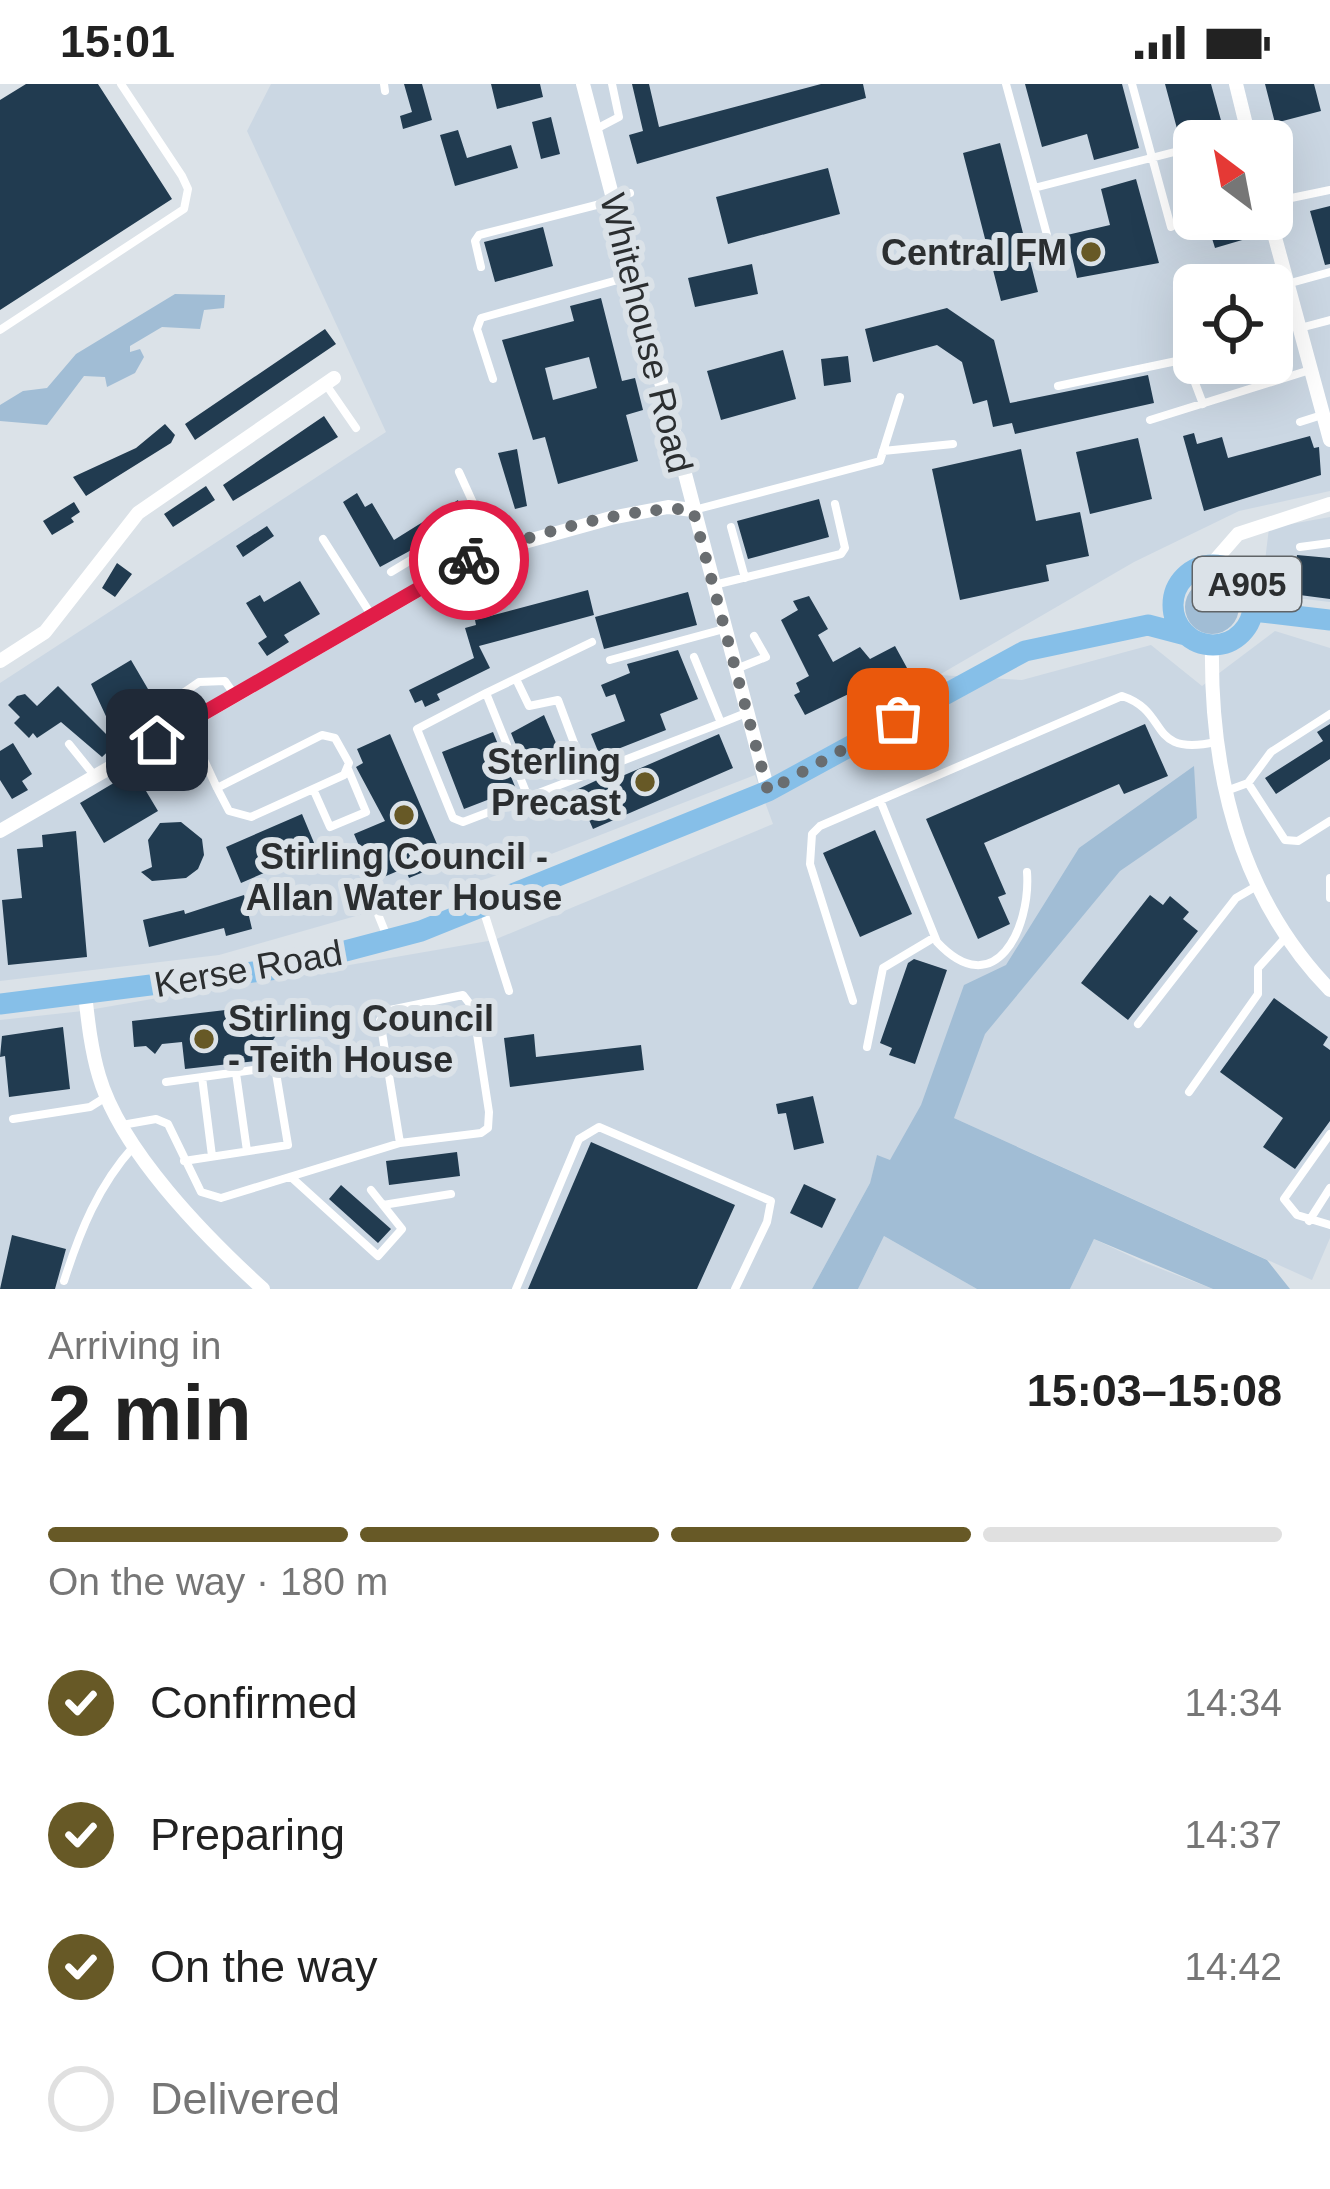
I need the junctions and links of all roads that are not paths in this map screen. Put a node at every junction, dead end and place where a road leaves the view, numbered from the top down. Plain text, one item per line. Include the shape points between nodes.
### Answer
1 (121, 84) edge
2 (583, 84) edge
3 (612, 84) edge
4 (1006, 84) edge
5 (1132, 84) edge
6 (1236, 84) edge
7 (1245, 120) edge
8 (595, 129) junction
9 (1173, 152) edge
10 (1152, 158) junction
11 (1034, 188) junction
12 (1330, 190) edge
13 (630, 193) dead end
14 (1293, 198) edge
15 (613, 199) junction
16 (1171, 227) dead end
17 (1047, 235) dead end
18 (481, 267) dead end
19 (1330, 272) edge
20 (632, 276) junction
21 (1293, 282) edge
22 (1293, 306) edge
23 (1330, 320) edge
24 (1299, 328) junction
25 (0, 330) edge
26 (1310, 370) junction
27 (493, 379) dead end
28 (330, 381) joint
29 (1058, 386) dead end
30 (900, 397) dead end
31 (1203, 404) junction
32 (1323, 415) junction
33 (1150, 420) dead end
34 (1300, 422) dead end
35 (356, 428) dead end
36 (1330, 440) edge
37 (953, 444) dead end
38 (883, 451) junction
39 (459, 472) dead end
40 (835, 504) dead end
41 (1330, 504) edge
42 (693, 510) junction
43 (731, 526) dead end
44 (323, 539) dead end
45 (1330, 543) edge
46 (1300, 547) dead end
47 (495, 550) junction
48 (457, 565) junction
49 (1210, 565) junction
50 (391, 572) dead end
51 (745, 578) junction
52 (712, 586) junction
53 (1174, 595) junction
54 (1253, 611) junction
55 (370, 614) junction
56 (1330, 620) edge
57 (1148, 625) junction
58 (724, 628) junction
59 (1186, 635) junction
60 (754, 636) dead end
61 (592, 642) dead end
62 (1212, 645) junction
63 (694, 657) dead end
64 (610, 660) dead end
65 (0, 661) edge
66 (735, 670) junction
67 (516, 679) junction
68 (487, 693) junction
69 (234, 694) junction
70 (746, 713) junction
71 (1330, 714) edge
72 (187, 723) junction
73 (722, 723) junction
74 (134, 728) dead end
75 (1218, 742) junction
76 (69, 744) dead end
77 (347, 767) junction
78 (586, 775) junction
79 (95, 776) junction
80 (1248, 783) junction
81 (217, 788) junction
82 (314, 791) junction
83 (768, 791) junction
84 (1225, 792) junction
85 (527, 797) junction
86 (880, 800) junction
87 (1330, 821) edge
88 (0, 830) edge
89 (1027, 872) dead end
90 (1330, 878) edge
91 (1255, 886) junction
92 (371, 897) dead end
93 (1330, 898) edge
94 (482, 908) junction
95 (934, 938) junction
96 (1285, 938) junction
97 (389, 941) junction
98 (1328, 983) edge
99 (509, 991) dead end
100 (85, 994) junction
101 (853, 1001) dead end
102 (0, 1004) edge
103 (1138, 1024) dead end
104 (867, 1047) dead end
105 (236, 1072) junction
106 (202, 1077) junction
107 (166, 1082) dead end
108 (1189, 1093) dead end
109 (107, 1096) junction
110 (13, 1119) dead end
111 (120, 1125) junction
112 (1330, 1134) edge
113 (400, 1143) junction
114 (134, 1145) junction
115 (248, 1151) junction
116 (212, 1156) junction
117 (184, 1161) junction
118 (291, 1177) junction
119 (1330, 1188) edge
120 (371, 1190) dead end
121 (451, 1194) dead end
122 (383, 1205) junction
123 (1309, 1221) junction
124 (1330, 1225) edge
125 (64, 1282) dead end
126 (262, 1289) edge
127 (516, 1289) edge
128 (735, 1289) edge

1 - 25 lane via 182,176 184,209
2 - 8 street, Whitehouse Road
3 - 8 lane via 619,117
4 - 11 lane
5 - 10 lane
6 - 7 street
8 - 15 street, Whitehouse Road
9 - 10 lane
10 - 11 lane
10 - 16 lane
11 - 17 lane
12 - 14 lane
13 - 15 lane
15 - 18 lane via 479,235
15 - 20 street, Whitehouse Road
19 - 21 lane
20 - 27 lane via 481,318 477,329
20 - 42 street, Whitehouse Road
22 - 24 street
23 - 24 lane
24 - 26 street
26 - 31 lane
26 - 32 street
28 - 35 lane
28 - 65 street via 138,513 45,632
29 - 31 lane via 1186,359
30 - 38 lane
31 - 33 lane
32 - 34 lane
32 - 36 street
37 - 38 lane
38 - 42 lane via 880,461
39 - 47 lane
40 - 51 lane via 844,552
41 - 49 street via 1238,534
42 - 47 street via 611,518
42 - 52 street, Whitehouse Road
43 - 51 lane
44 - 55 lane
45 - 46 lane
47 - 48 street
48 - 50 lane via 444,540
48 - 55 street
49 - 53 main road, A905 via 1187,574
49 - 54 main road, A905 via 1243,578
51 - 52 lane
52 - 58 street, Whitehouse Road
53 - 57 main road, A905
53 - 59 main road, A905 via 1174,616
54 - 56 main road, A905
54 - 62 main road, A905 via 1234,639
55 - 69 street
57 - 59 main road, Kerse Road / A905
57 - 83 main road, Kerse Road / A905 via 1024,651
58 - 64 lane
58 - 66 street, Whitehouse Road
59 - 62 main road, A905
60 - 66 lane via 766,657
61 - 67 lane
62 - 75 street
63 - 73 lane
66 - 70 street, Whitehouse Road
67 - 68 lane
67 - 78 lane via 529,706 558,700
68 - 85 lane
68 - 85 lane via 417,733 458,821
69 - 72 street
69 - 74 lane via 225,681 199,682
70 - 73 lane
70 - 83 street, Whitehouse Road
71 - 80 lane via 1271,752
72 - 79 street
72 - 81 lane
73 - 78 lane
75 - 84 street
75 - 86 lane via 1168,743 1139,701 1122,696
76 - 79 lane
77 - 81 lane via 335,738 322,735
77 - 82 lane
77 - 82 lane via 366,812 330,827
78 - 85 lane
79 - 88 street
80 - 84 lane
80 - 87 lane via 1285,840
81 - 82 lane via 229,811 251,818
83 - 94 main road, Kerse Road / A905
84 - 91 street
86 - 95 lane
86 - 101 lane via 820,826 810,845
89 - 95 lane via 1025,918 1005,955 968,964
90 - 93 lane
91 - 96 street
91 - 103 lane via 1236,898
92 - 97 lane
94 - 97 main road, Kerse Road / A905
94 - 99 lane
95 - 104 lane via 883,968
96 - 98 street
96 - 108 lane via 1258,968 1258,994
97 - 100 main road, Kerse Road / A905 via 277,969
100 - 102 main road, Kerse Road / A905
100 - 109 street
105 - 106 lane
105 - 115 lane
105 - 115 lane via 275,1067 288,1145
106 - 107 lane
106 - 116 lane
109 - 110 lane via 90,1107
109 - 111 street
111 - 114 street
111 - 117 lane via 168,1124
112 - 123 lane via 1284,1199
113 - 113 lane via 488,1129 473,1008 463,995 391,1010 380,1020
113 - 118 lane
114 - 125 lane via 90,1209
114 - 126 street
115 - 116 lane
116 - 117 lane
117 - 118 lane via 201,1192 221,1198
118 - 122 lane via 379,1256 402,1233
119 - 123 lane
120 - 122 lane
121 - 122 lane
123 - 124 lane
127 - 128 lane via 579,1138 599,1127 771,1201

